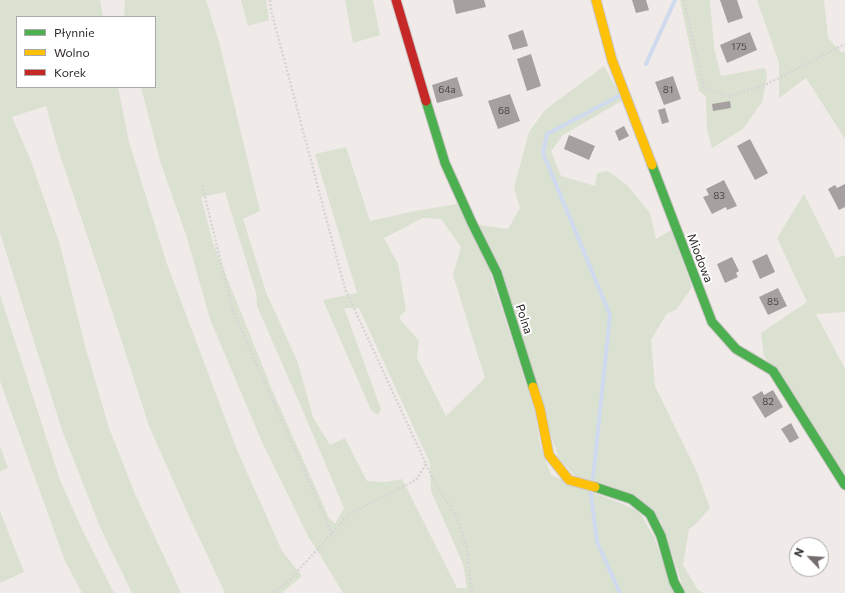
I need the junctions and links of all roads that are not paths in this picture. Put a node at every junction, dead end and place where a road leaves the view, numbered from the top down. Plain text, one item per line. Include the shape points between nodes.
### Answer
1 (396, 0) edge
2 (596, 0) edge
3 (845, 485) edge
4 (680, 593) edge

1 - 4 street, Polna via 445,163 497,273 540,409 549,455 569,480 631,500 650,514 661,536 674,582
2 - 3 street, Miodowa via 612,60 712,322 736,349 773,371

